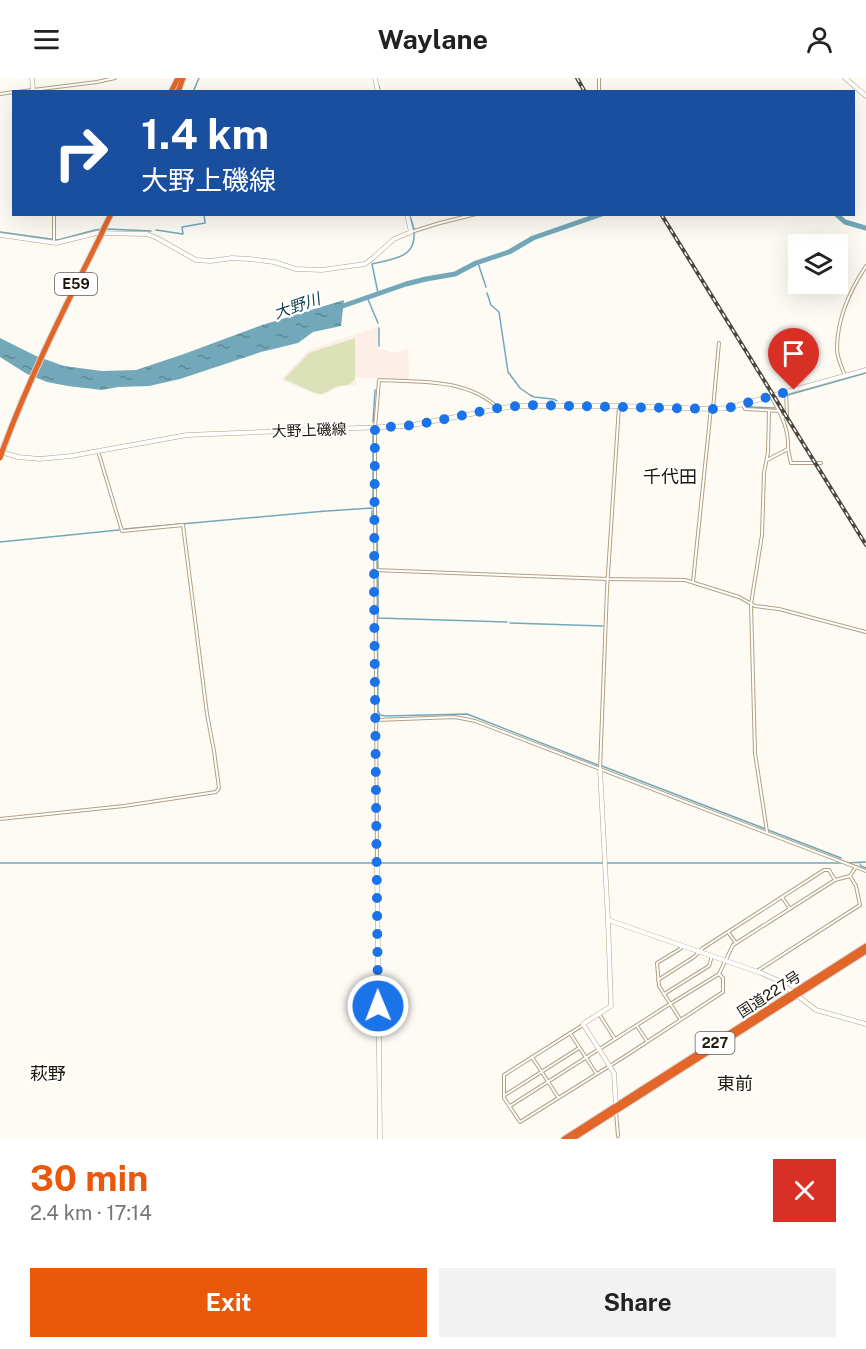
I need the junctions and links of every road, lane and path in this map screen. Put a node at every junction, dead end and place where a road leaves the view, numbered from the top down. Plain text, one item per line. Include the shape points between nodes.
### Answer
1 (32, 78) edge
2 (115, 78) edge
3 (845, 78) edge
4 (35, 90) edge
5 (866, 96) edge
6 (54, 216) edge
7 (110, 216) edge
8 (407, 216) edge
9 (468, 216) edge
10 (411, 232) junction
11 (0, 235) edge
12 (54, 240) junction
13 (866, 266) edge
14 (719, 343) dead end
15 (866, 370) edge
16 (845, 376) junction
17 (786, 392) junction
18 (771, 396) junction
19 (743, 404) junction
20 (619, 406) junction
21 (498, 408) junction
22 (712, 409) junction
23 (769, 411) junction
24 (779, 411) junction
25 (782, 417) junction
26 (375, 428) junction
27 (788, 449) junction
28 (1, 451) edge
29 (98, 451) junction
30 (0, 458) edge
31 (767, 460) junction
32 (821, 463) dead end
33 (374, 570) junction
34 (608, 579) junction
35 (693, 582) junction
36 (751, 604) junction
37 (866, 632) edge
38 (376, 720) junction
39 (600, 769) junction
40 (0, 819) edge
41 (767, 831) junction
42 (377, 866) joint
43 (856, 867) junction
44 (866, 871) edge
45 (850, 876) junction
46 (835, 880) junction
47 (782, 897) junction
48 (790, 909) junction
49 (608, 920) junction
50 (728, 932) junction
51 (736, 944) junction
52 (682, 946) junction
53 (866, 949) edge
54 (699, 951) junction
55 (712, 956) junction
56 (726, 960) junction
57 (757, 972) junction
58 (719, 974) junction
59 (658, 980) junction
60 (664, 994) junction
61 (795, 994) junction
62 (670, 1004) junction
63 (599, 1014) junction
64 (680, 1019) junction
65 (583, 1024) junction
66 (866, 1024) edge
67 (637, 1025) junction
68 (570, 1033) junction
69 (615, 1039) junction
70 (647, 1041) junction
71 (579, 1048) junction
72 (599, 1049) junction
73 (532, 1057) junction
74 (585, 1058) junction
75 (609, 1065) junction
76 (542, 1071) junction
77 (596, 1073) junction
78 (548, 1082) junction
79 (504, 1095) junction
80 (558, 1097) junction
81 (510, 1107) junction
82 (616, 1108) junction
83 (618, 1136) dead end
84 (380, 1139) edge
85 (564, 1139) edge
86 (572, 1139) edge

1 - 4 street
2 - 4 street
3 - 5 street
6 - 12 street
7 - 28 highway, E59, bridge via 53,331
8 - 10 street
9 - 10 street
10 - 12 street via 393,239 365,264 322,270 249,259 196,260 147,234 97,233
11 - 12 street
13 - 16 street via 846,301 840,327 837,348
14 - 22 street
15 - 16 street, 大野上磯線
16 - 17 street, 大野上磯線
17 - 18 street, 大野上磯線
17 - 25 street via 787,415
18 - 19 street, 大野上磯線
18 - 24 street
19 - 22 street, 大野上磯線
19 - 23 street via 745,409
20 - 21 street, 大野上磯線
20 - 22 street, 大野上磯線
20 - 34 street
21 - 26 street, 大野上磯線 via 422,424
21 - 26 street via 465,388 433,382 379,380
22 - 35 street
23 - 24 street
23 - 31 street
24 - 25 street
25 - 27 street
26 - 29 street, 大野上磯線 via 195,434
26 - 33 street
27 - 31 street
27 - 32 street via 791,463
28 - 29 street, 大野上磯線 via 40,459
28 - 30 highway, E59, bridge
29 - 40 street via 122,531 183,525 219,788 216,792 124,806
31 - 36 street via 762,535
33 - 34 street
33 - 38 street
34 - 35 street
34 - 39 street
35 - 36 street
36 - 37 street
36 - 41 street via 755,753
38 - 39 street via 468,719
38 - 42 street
39 - 41 street
39 - 49 street
41 - 43 street
42 - 84 street
43 - 44 street
43 - 45 street
45 - 46 street
45 - 57 street via 860,905
46 - 47 street via 829,870 824,870
46 - 48 street
47 - 48 street
47 - 50 street
48 - 51 street
49 - 52 street
49 - 63 street via 611,1006
50 - 51 street
50 - 54 street
51 - 56 street
52 - 54 street
52 - 59 street via 657,963
53 - 61 highway, 国道227号 / 227
54 - 55 street
54 - 59 street
55 - 56 street
55 - 60 street via 709,966
56 - 57 street
56 - 58 street
57 - 61 street
58 - 62 street
58 - 64 street via 723,978 723,992
59 - 60 street
60 - 62 street
61 - 66 street via 821,1012
61 - 82 highway, 国道227号 / 227
62 - 64 street
62 - 67 street
63 - 65 street
63 - 69 street
64 - 70 street
65 - 68 street
65 - 72 street
67 - 69 street
67 - 70 street
68 - 71 street
68 - 73 street
69 - 72 street
70 - 75 street
71 - 74 street
71 - 76 street
72 - 74 street
72 - 75 street
73 - 76 street
73 - 79 street via 504,1075
74 - 77 street
74 - 78 street
75 - 77 street
75 - 82 street via 614,1072
76 - 78 street
76 - 79 street
77 - 80 street
78 - 80 street
78 - 81 street
79 - 81 street
80 - 81 street via 520,1122
82 - 83 street
82 - 85 highway, 国道227号 / 227
82 - 86 highway, 国道227号 / 227

